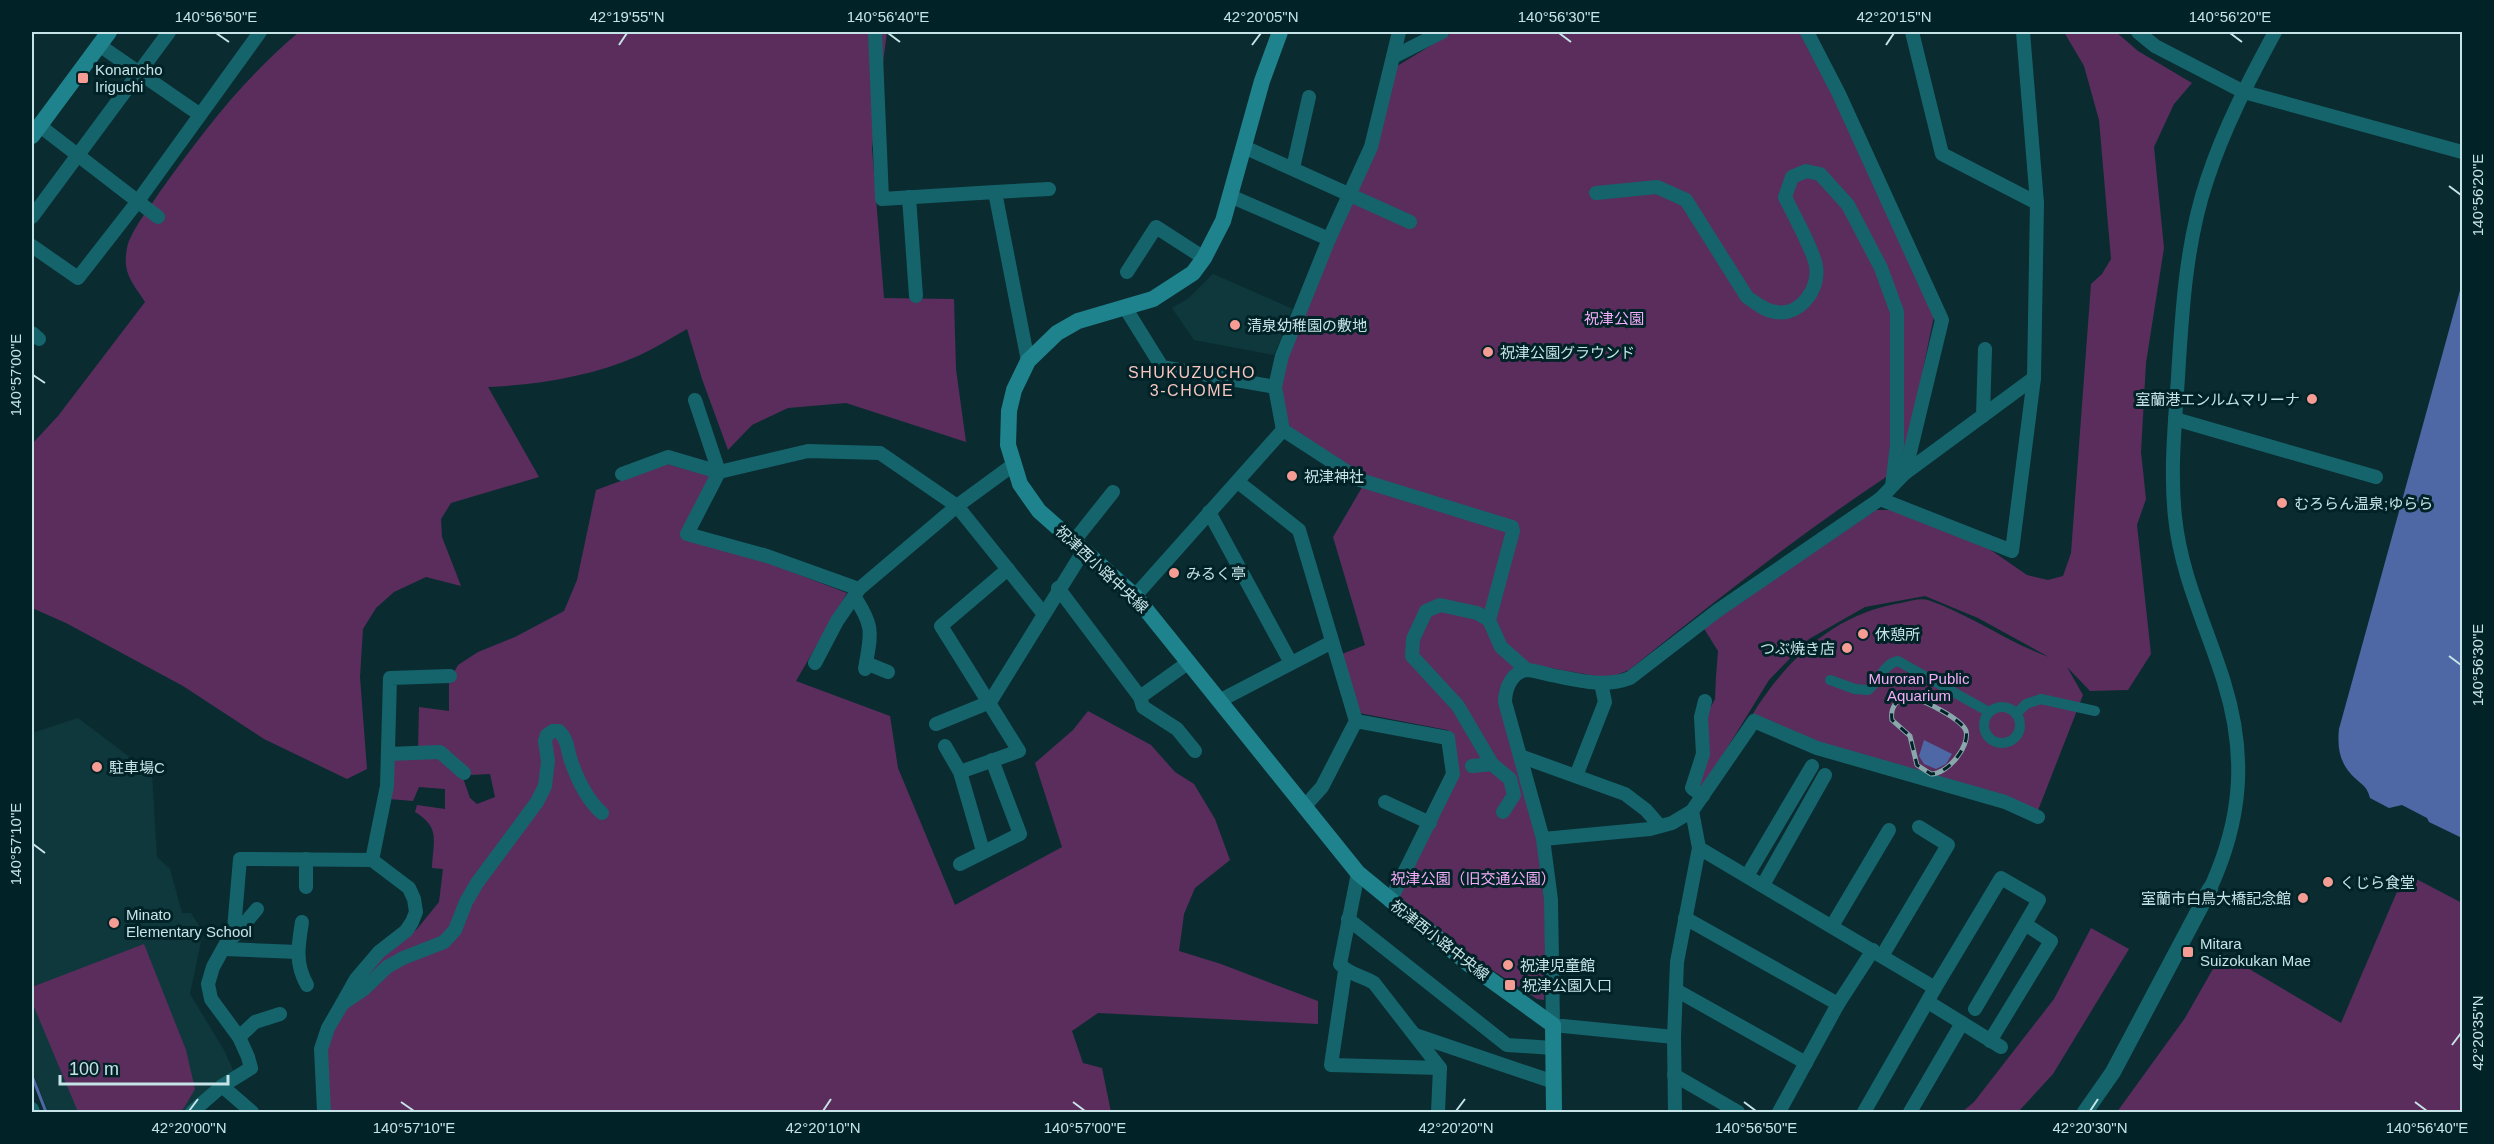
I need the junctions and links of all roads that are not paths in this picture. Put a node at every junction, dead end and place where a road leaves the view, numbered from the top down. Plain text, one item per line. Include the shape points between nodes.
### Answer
1 (109, 32) edge
2 (169, 32) edge
3 (260, 32) edge
4 (876, 32) edge
5 (1280, 32) edge
6 (1399, 32) edge
7 (1442, 32) edge
8 (1807, 32) edge
9 (1912, 32) edge
10 (2023, 32) edge
11 (2138, 32) edge
12 (2275, 32) edge
13 (99, 45) junction
14 (1393, 57) junction
15 (138, 73) junction
16 (2244, 93) junction
17 (1309, 97) dead end
18 (200, 114) junction
19 (36, 131) edge
20 (1244, 147) junction
21 (2463, 152) edge
22 (78, 155) junction
23 (1293, 168) junction
24 (1049, 189) dead end
25 (995, 192) junction
26 (1348, 193) junction
27 (1596, 193) dead end
28 (1230, 196) junction
29 (909, 197) junction
30 (138, 201) junction
31 (2037, 203) junction
32 (32, 217) edge
33 (158, 217) dead end
34 (1410, 222) dead end
35 (1329, 239) junction
36 (32, 246) edge
37 (1204, 258) junction
38 (1127, 272) dead end
39 (916, 296) dead end
40 (1126, 309) junction
41 (1985, 349) dead end
42 (1028, 361) junction
43 (2034, 378) junction
44 (1275, 387) junction
45 (695, 400) dead end
46 (1983, 416) junction
47 (2175, 419) junction
48 (1283, 430) junction
49 (1013, 465) junction
50 (719, 472) junction
51 (621, 474) dead end
52 (1905, 474) junction
53 (2376, 477) dead end
54 (1238, 482) junction
55 (1892, 486) junction
56 (1113, 492) dead end
57 (1880, 499) junction
58 (957, 506) junction
59 (1209, 512) junction
60 (1079, 546) junction
61 (1008, 569) junction
62 (1058, 588) junction
63 (856, 592) junction
64 (1135, 596) junction
65 (1043, 613) junction
66 (1489, 620) junction
67 (1332, 642) junction
68 (815, 663) dead end
69 (1190, 663) junction
70 (1291, 663) junction
71 (1527, 670) junction
72 (888, 672) dead end
73 (450, 676) dead end
74 (1830, 680) dead end
75 (1601, 683) junction
76 (1140, 697) junction
77 (1220, 701) junction
78 (1706, 701) dead end
79 (990, 702) junction
80 (2096, 711) dead end
81 (1989, 712) junction
82 (2016, 714) junction
83 (1356, 721) junction
84 (936, 724) dead end
85 (945, 746) dead end
86 (1195, 750) dead end
87 (388, 754) junction
88 (1520, 756) junction
89 (992, 760) junction
90 (1492, 764) junction
91 (1472, 766) dead end
92 (1812, 766) dead end
93 (960, 772) junction
94 (464, 773) dead end
95 (1826, 774) dead end
96 (1576, 776) junction
97 (1702, 796) junction
98 (1385, 802) dead end
99 (1304, 807) junction
100 (1692, 811) junction
101 (1503, 812) dead end
102 (602, 813) dead end
103 (2038, 817) dead end
104 (1430, 823) junction
105 (1660, 826) junction
106 (1919, 827) dead end
107 (1889, 830) dead end
108 (1543, 839) junction
109 (1699, 848) junction
110 (983, 851) junction
111 (306, 859) junction
112 (372, 860) junction
113 (960, 864) dead end
114 (1358, 873) junction
115 (1747, 876) junction
116 (1763, 885) junction
117 (306, 887) dead end
118 (2210, 889) joint
119 (1390, 901) junction
120 (257, 909) dead end
121 (1685, 918) junction
122 (1348, 919) junction
123 (302, 922) dead end
124 (2025, 924) junction
125 (1832, 926) junction
126 (227, 944) junction
127 (298, 952) junction
128 (1878, 953) junction
129 (1345, 971) junction
130 (307, 985) dead end
131 (1935, 987) junction
132 (1676, 990) junction
133 (1928, 1002) junction
134 (342, 1004) junction
135 (1839, 1004) junction
136 (1975, 1009) dead end
137 (279, 1014) dead end
138 (1962, 1023) junction
139 (1553, 1025) junction
140 (1415, 1035) junction
141 (239, 1037) junction
142 (1674, 1037) junction
143 (1553, 1048) junction
144 (1806, 1063) junction
145 (1440, 1068) junction
146 (1674, 1075) junction
147 (1554, 1082) junction
148 (222, 1086) junction
149 (1869, 1111) edge
150 (192, 1113) edge
151 (252, 1113) edge
152 (324, 1113) edge
153 (1438, 1113) edge
154 (1554, 1113) edge
155 (1676, 1113) edge
156 (1738, 1113) edge
157 (1779, 1113) edge
158 (1910, 1113) edge
159 (2085, 1113) edge

1 - 13 main road
2 - 15 street
3 - 18 street
4 - 29 street via 882,199
5 - 20 main road, 祝津西小路中央線
6 - 14 street
7 - 14 street
8 - 52 street via 1942,320
9 - 31 street via 1942,154
10 - 31 street
11 - 16 street via 2155,46
12 - 16 street
13 - 15 street
13 - 19 main road
14 - 26 street via 1371,147
15 - 18 street
15 - 22 street
16 - 21 street
16 - 47 street via 2206,182 2193,236
17 - 23 street
18 - 30 street
19 - 22 street
20 - 23 street
20 - 28 main road, 祝津西小路中央線
22 - 30 street
22 - 32 street
23 - 26 street
24 - 25 street
25 - 29 street
25 - 42 street
26 - 34 street
26 - 35 street
27 - 55 street via 1657,187 1686,200 1747,297 1777,313 1794,309 1812,295 1816,265 1785,197 1792,177 1806,171 1820,174 1848,205 1881,268 1898,312 1897,445
28 - 35 street
28 - 37 main road, 祝津西小路中央線 via 1223,221
29 - 39 street
30 - 33 street
30 - 36 street via 78,278
31 - 43 street
35 - 44 street via 1282,356
37 - 38 street via 1156,227
37 - 40 main road, 祝津西小路中央線 via 1180,283
40 - 42 main road, 祝津西小路中央線 via 1069,326
40 - 44 street via 1162,367
41 - 46 street
42 - 49 main road, 祝津西小路中央線 via 1009,411 1008,445
43 - 46 street
43 - 57 street via 2012,551
44 - 48 street
45 - 50 street
46 - 52 street
47 - 53 street
47 - 118 street via 2172,468 2179,542 2190,589 2232,713 2239,766 2233,822
48 - 54 street
48 - 66 street via 1360,480 1512,526
49 - 58 street
49 - 60 main road, 祝津西小路中央線 via 1027,496 1039,511
50 - 51 street via 668,458
50 - 58 street via 808,452 880,453
50 - 63 street via 687,534 767,556
52 - 55 street
54 - 59 street
54 - 67 street via 1299,530
55 - 57 street
56 - 60 street
57 - 75 street via 1717,611 1629,678 1614,684
58 - 61 street
58 - 63 street
59 - 64 street
59 - 70 street
60 - 62 street
60 - 64 main road, 祝津西小路中央線
61 - 65 street
61 - 79 street via 941,626
62 - 65 street
62 - 76 street
63 - 68 street
63 - 72 street via 871,629 865,666
64 - 69 main road, 祝津西小路中央線
65 - 79 street
66 - 71 street via 1501,647
66 - 90 street via 1477,613 1440,605 1426,611 1413,639 1412,656 1458,706
67 - 70 street
67 - 83 street
69 - 76 street
69 - 77 main road, 祝津西小路中央線
70 - 77 street
71 - 75 street
71 - 88 street via 1517,674 1505,692
73 - 87 street via 390,678
74 - 81 street via 1868,690 1886,667 1898,661
75 - 96 street via 1605,702
76 - 86 street via 1143,707 1176,729
77 - 99 main road, 祝津西小路中央線
78 - 97 street via 1701,717 1703,754 1692,788
79 - 84 street
79 - 89 street via 1019,751
80 - 82 street via 2041,699 2026,704
81 - 82 street via 2000,707
81 - 82 street via 1983,722 1985,733 2000,744 2012,741 2019,731
83 - 99 street via 1322,787
83 - 104 street via 1448,738 1454,774
85 - 93 street
87 - 94 street via 440,752
87 - 112 street via 387,786
88 - 96 street
88 - 108 street
89 - 93 street
89 - 110 street via 1020,834
90 - 91 street
90 - 101 street via 1513,786 1514,795
92 - 115 street
93 - 110 street
95 - 116 street
96 - 105 street via 1625,794
97 - 100 street
97 - 103 street via 1754,721 1817,748 2005,802
98 - 104 street
99 - 114 main road, 祝津西小路中央線
100 - 105 street via 1672,824
100 - 109 street
102 - 134 street via 593,805 565,737 553,731 545,741 545,786 477,883 455,930 444,942 387,967
104 - 119 street
105 - 108 street
106 - 128 street via 1948,845
107 - 125 street
108 - 139 street via 1551,900
109 - 115 street
109 - 121 street
110 - 113 street
111 - 112 street
111 - 117 street
111 - 126 street via 240,859 234,929
112 - 134 street via 409,888 416,912 406,931 379,952 356,979
114 - 119 main road, 祝津西小路中央線
114 - 122 street
115 - 116 street
116 - 125 street
118 - 159 street via 2113,1072
119 - 139 main road, 祝津西小路中央線
120 - 126 street
121 - 132 street
121 - 135 street
122 - 129 street via 1340,964
122 - 143 street via 1507,1045
123 - 127 street
124 - 131 street via 2039,900 2001,878
124 - 136 street
124 - 138 street via 2051,941 1996,1044
125 - 128 street
126 - 127 street
126 - 141 street via 208,984 211,999
127 - 130 street via 299,970
128 - 131 street
128 - 135 street
129 - 140 street via 1374,983
129 - 145 street via 1331,1065
131 - 133 street
132 - 142 street
132 - 144 street
133 - 138 street
133 - 149 street
134 - 152 street via 321,1049
135 - 144 street
137 - 141 street via 255,1022
138 - 158 street
139 - 142 street
139 - 143 main road
140 - 145 street
140 - 147 street
141 - 148 street via 251,1068
142 - 146 street
143 - 147 main road
144 - 157 street
145 - 153 street
146 - 155 street
146 - 156 street
147 - 154 main road
148 - 150 street
148 - 151 street

